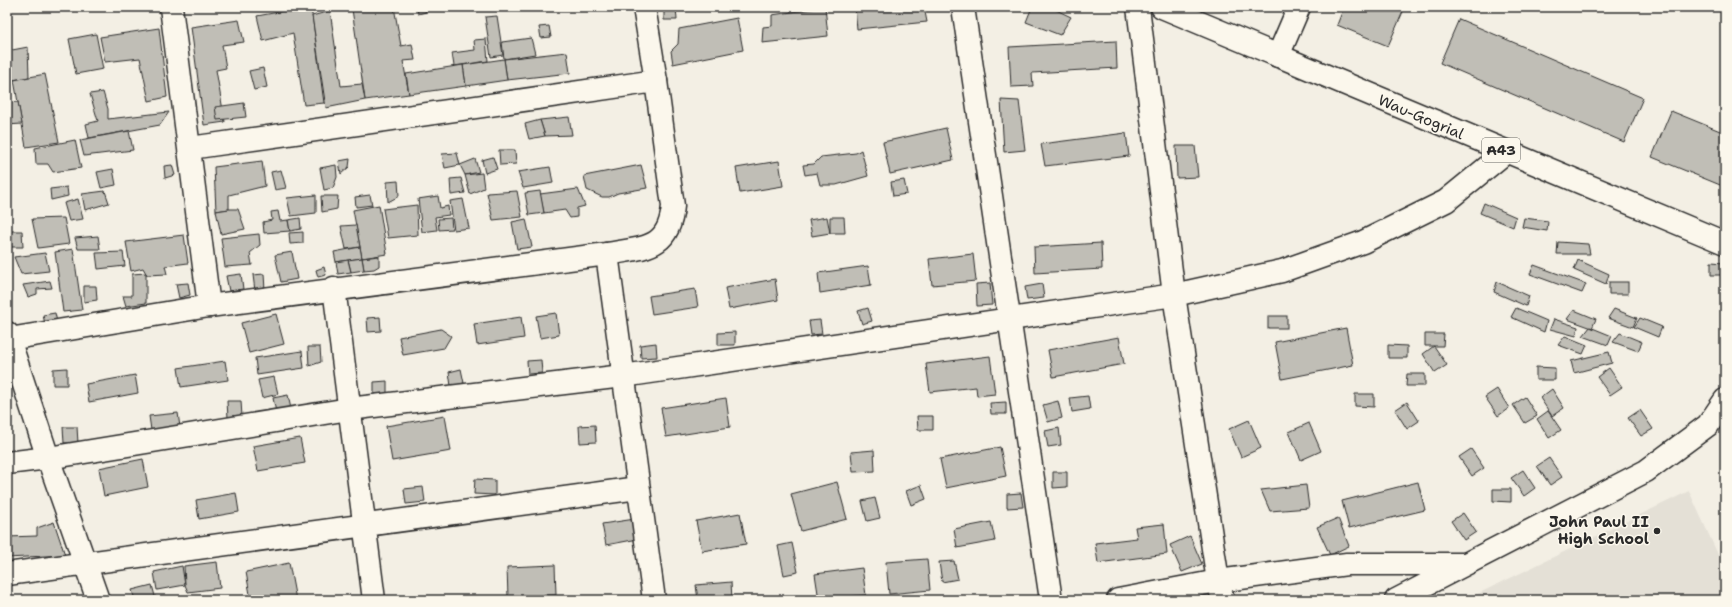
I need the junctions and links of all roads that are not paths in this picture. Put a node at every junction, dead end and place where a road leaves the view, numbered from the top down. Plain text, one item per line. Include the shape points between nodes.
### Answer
1 (171, 7) edge
2 (644, 7) edge
3 (963, 7) edge
4 (1138, 7) edge
5 (1162, 7) edge
6 (1299, 7) edge
7 (1278, 56) junction
8 (656, 81) junction
9 (190, 148) junction
10 (1506, 152) junction
11 (1725, 243) edge
12 (608, 254) junction
13 (334, 288) junction
14 (1174, 295) junction
15 (210, 306) junction
16 (1008, 320) junction
17 (8, 336) edge
18 (623, 376) junction
19 (1725, 400) edge
20 (349, 409) junction
21 (48, 458) junction
22 (7, 463) edge
23 (638, 488) junction
24 (365, 525) junction
25 (84, 564) junction
26 (1468, 564) junction
27 (7, 574) edge
28 (1220, 590) edge
29 (98, 600) edge
30 (374, 600) edge
31 (654, 600) edge
32 (1051, 600) edge
33 (1118, 600) edge
34 (1396, 600) edge

1 - 9 street
2 - 8 street
3 - 16 street
4 - 14 street
5 - 7 street, Wau-Gogrial / A43
6 - 7 street
7 - 10 street, Wau-Gogrial / A43
8 - 9 street
8 - 12 street via 673,206 672,222 668,231 658,241 647,247
9 - 15 street
10 - 11 street, Wau-Gogrial / A43
10 - 14 street via 1446,201 1364,242 1282,271
12 - 13 street
12 - 18 street
13 - 15 street
13 - 20 street
14 - 16 street
14 - 28 street
15 - 17 street
16 - 18 street
16 - 32 street
17 - 21 street
18 - 20 street
18 - 23 street
19 - 26 street via 1708,425 1646,471
20 - 21 street
20 - 24 street
21 - 22 street
21 - 25 street
23 - 24 street
23 - 31 street
24 - 25 street
24 - 30 street
25 - 27 street
25 - 29 street
26 - 28 street via 1348,564
26 - 34 street
28 - 33 street

